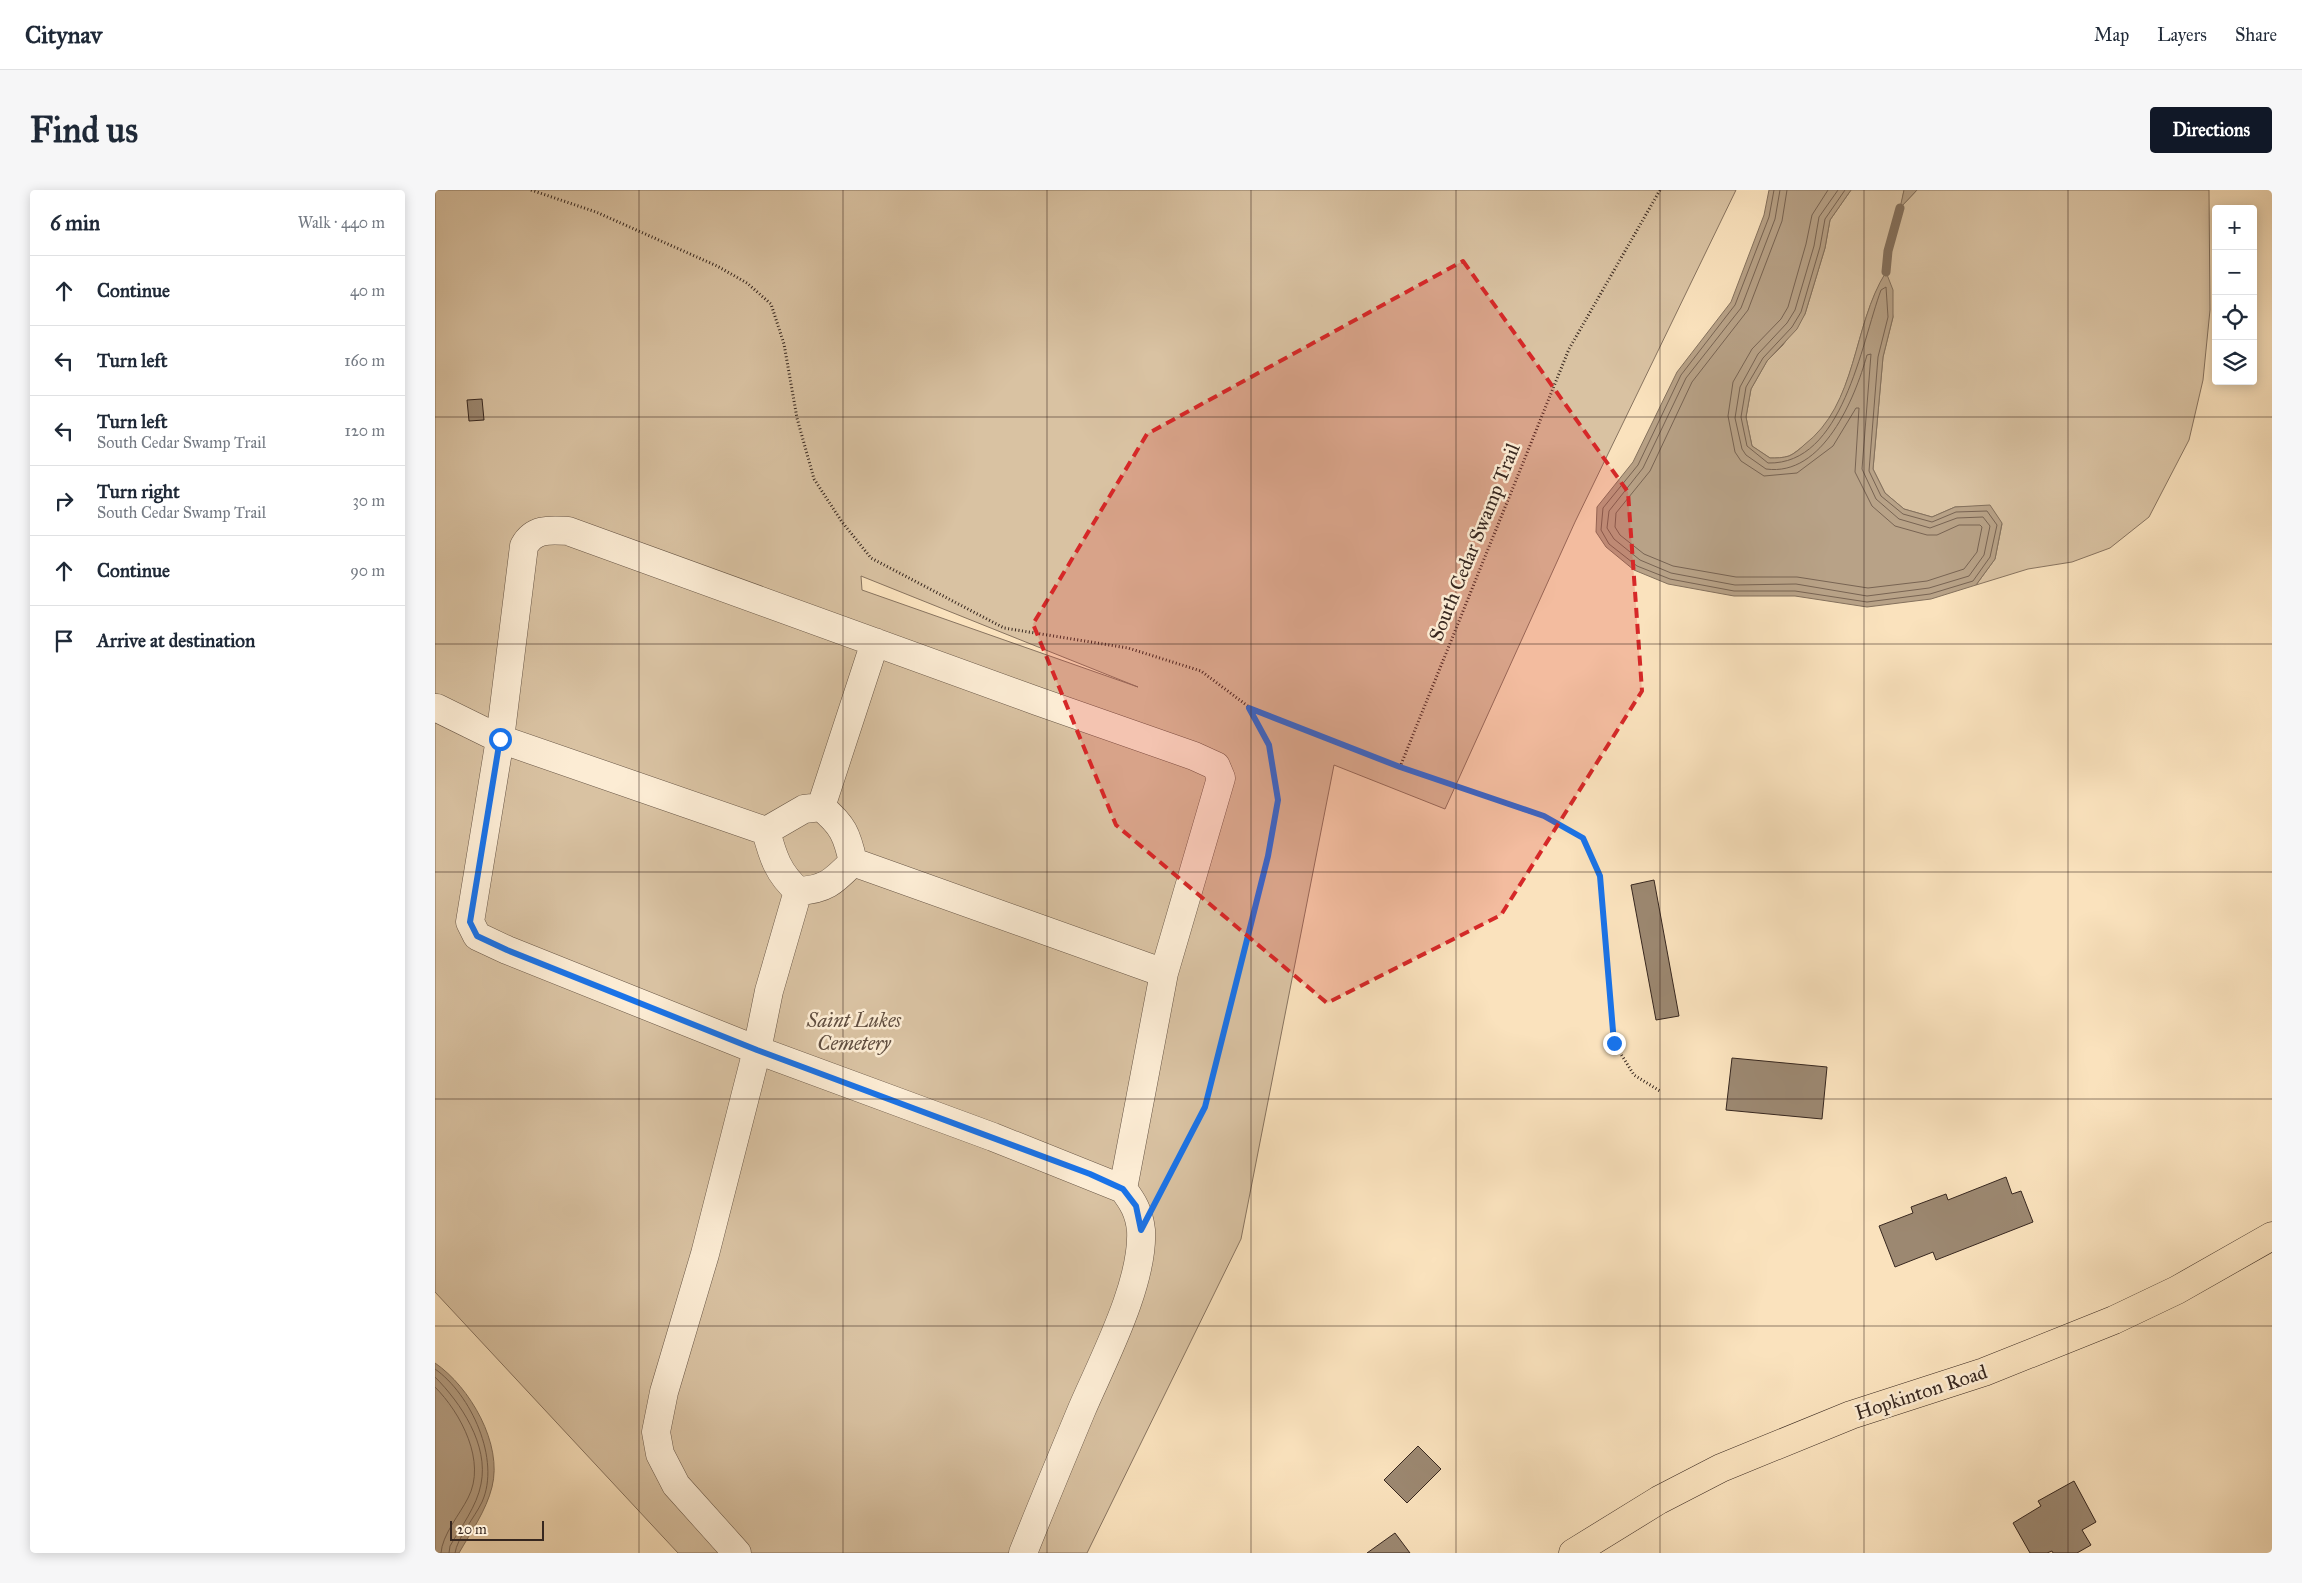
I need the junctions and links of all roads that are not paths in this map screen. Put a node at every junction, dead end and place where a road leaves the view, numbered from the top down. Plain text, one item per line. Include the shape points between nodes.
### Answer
1 (875, 642) junction
2 (437, 708) dead end
3 (500, 739) junction
4 (821, 808) junction
5 (766, 831) junction
6 (853, 862) junction
7 (798, 892) junction
8 (1164, 973) junction
9 (757, 1050) junction
10 (1123, 1189) junction
11 (2272, 1236) edge
12 (737, 1553) edge
13 (1023, 1553) edge
14 (1573, 1553) edge

1 - 3 lane via 568,531 543,530 529,537 524,546
1 - 4 lane
1 - 8 lane via 1216,766 1221,778
2 - 3 lane
3 - 5 lane
3 - 9 lane via 470,922 477,936
4 - 5 lane via 804,809
4 - 6 lane via 838,821 848,840
5 - 7 lane via 783,878
6 - 7 lane via 831,884
6 - 8 lane
7 - 9 lane via 769,991
8 - 10 lane
9 - 10 lane
9 - 12 lane via 656,1432 660,1454 676,1485
10 - 13 lane via 1136,1206 1141,1230 1131,1287
11 - 14 main road, Hopkinton Road via 2177,1290 2114,1320 1984,1372 1851,1415 1721,1468 1659,1500

